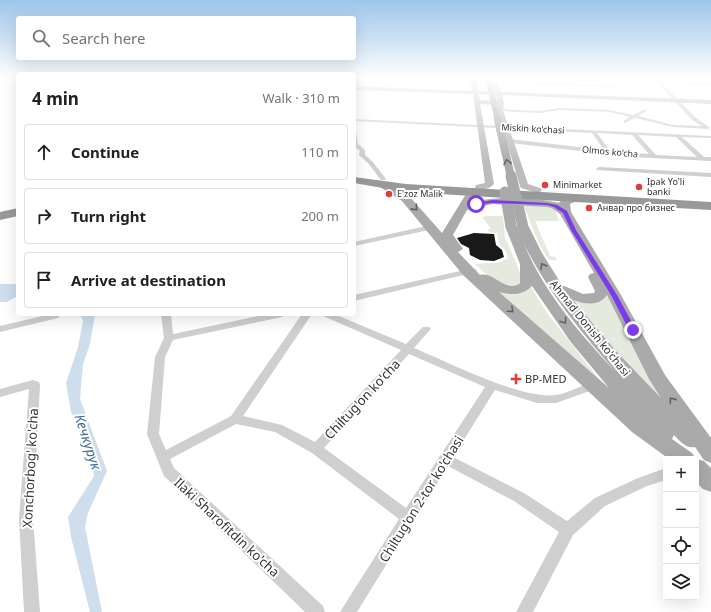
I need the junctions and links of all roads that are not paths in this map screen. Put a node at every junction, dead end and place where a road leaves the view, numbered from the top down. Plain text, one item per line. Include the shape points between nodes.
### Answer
1 (477, 107) edge
2 (488, 107) edge
3 (494, 107) edge
4 (501, 107) joint
5 (683, 107) edge
6 (645, 110) dead end
7 (635, 116) junction
8 (356, 120) edge
9 (625, 122) dead end
10 (480, 126) junction
11 (505, 127) junction
12 (706, 128) junction
13 (711, 131) edge
14 (594, 132) junction
15 (633, 133) junction
16 (678, 136) junction
17 (711, 137) edge
18 (510, 141) junction
19 (356, 145) edge
20 (608, 152) junction
21 (654, 156) junction
22 (702, 158) junction
23 (711, 158) edge
24 (599, 169) dead end
25 (356, 175) edge
26 (711, 175) edge
27 (356, 180) edge
28 (385, 181) junction
29 (479, 190) junction
30 (538, 193) junction
31 (575, 198) junction
32 (711, 199) edge
33 (711, 206) edge
34 (16, 207) edge
35 (463, 208) junction
36 (560, 209) junction
37 (0, 211) edge
38 (16, 212) edge
39 (0, 216) edge
40 (517, 226) junction
41 (431, 227) junction
42 (356, 244) edge
43 (443, 244) junction
44 (526, 262) junction
45 (471, 271) junction
46 (554, 285) junction
47 (356, 298) edge
48 (55, 316) dead end
49 (166, 316) edge
50 (273, 316) edge
51 (307, 316) edge
52 (331, 316) edge
53 (0, 329) edge
54 (426, 329) dead end
55 (169, 338) junction
56 (408, 350) junction
57 (601, 380) junction
58 (492, 386) junction
59 (0, 393) edge
60 (235, 419) junction
61 (316, 450) junction
62 (711, 454) edge
63 (682, 456) edge
64 (683, 456) edge
65 (163, 457) junction
66 (446, 459) junction
67 (711, 459) edge
68 (699, 471) edge
69 (663, 475) edge
70 (711, 482) edge
71 (409, 518) junction
72 (568, 530) junction
73 (32, 612) edge
74 (317, 612) edge
75 (348, 612) edge
76 (524, 612) edge

1 - 10 street
2 - 40 main road, Ahmad Donish ko'chasi, bridge
40 -> 3 main road, Ahmad Donish ko'chasi, bridge
4 - 7 street via 540,112 559,109 600,111
4 - 11 street
5 - 12 street
6 - 7 street
7 - 9 street
7 - 12 street via 673,126
8 - 10 street, Miskin ko'chasi
10 - 11 street, Miskin ko'chasi
10 - 29 street via 490,184
11 - 14 street, Miskin ko'chasi
11 - 18 street
12 - 13 street
14 - 15 street, Miskin ko'chasi
14 - 20 street
15 - 16 street, Miskin ko'chasi
15 - 21 street
16 - 17 street, Miskin ko'chasi
16 - 22 street
18 - 20 street, Olmos ko'cha
18 - 30 street via 524,186
19 - 28 street
20 - 21 street, Olmos ko'cha
21 - 22 street, Olmos ko'cha
22 - 23 street, Olmos ko'cha
24 - 26 street
25 - 28 highway
27 - 28 highway
28 - 29 highway
28 -> 41 main road via 406,199
29 - 30 highway
29 - 35 main road via 470,196
30 - 31 highway
30 - 32 highway
30 - 36 main road via 552,200
31 - 33 highway
31 - 36 main road via 564,202
34 - 37 highway
35 - 36 main road via 492,201
35 - 43 main road via 457,212 444,233
35 - 45 main road via 448,237
36 - 46 main road via 568,234 602,292 595,298 582,298 568,294
62 -> 36 main road via 658,379 614,295
38 - 39 highway
40 - 44 main road, Ahmad Donish ko'chasi via 517,242
46 -> 40 main road, Ahmad Donish ko'chasi
41 - 42 street
41 - 43 main road
43 - 45 main road
44 - 45 main road via 527,284 516,290 497,286
44 -> 57 main road, Ahmad Donish ko'chasi
45 - 47 street
45 -> 57 main road
46 - 67 main road, Ahmad Donish ko'chasi via 623,370
48 - 53 street
49 - 55 street
50 - 55 street
51 - 60 street
52 - 56 street, Chiltug'on ko'cha
54 - 56 street, Chiltug'on ko'cha
55 - 65 street, Ilaki Sharofitdin ko'cha via 160,357 153,434
56 - 58 street, Chiltug'on ko'cha
56 - 61 street, Chiltug'on ko'cha
57 - 58 street, Chiltug'on ko'cha via 564,397 547,399 537,399
57 - 63 main road via 638,426
57 - 64 main road, Ahmad Donish ko'chasi
58 - 66 street, Chiltug'on 2-tor ko'chasi
59 - 73 street, Xonchorbog' ko'cha via 35,385 26,518
60 - 61 street via 278,428
60 - 65 street
61 - 71 street
65 - 74 street, Ilaki Sharofitdin ko'cha via 169,472
66 - 71 street, Chiltug'on 2-tor ko'chasi
66 - 72 street via 519,497
68 - 70 main road
69 - 72 street via 600,502
71 - 75 street, Chiltug'on 2-tor ko'chasi
72 - 76 street

